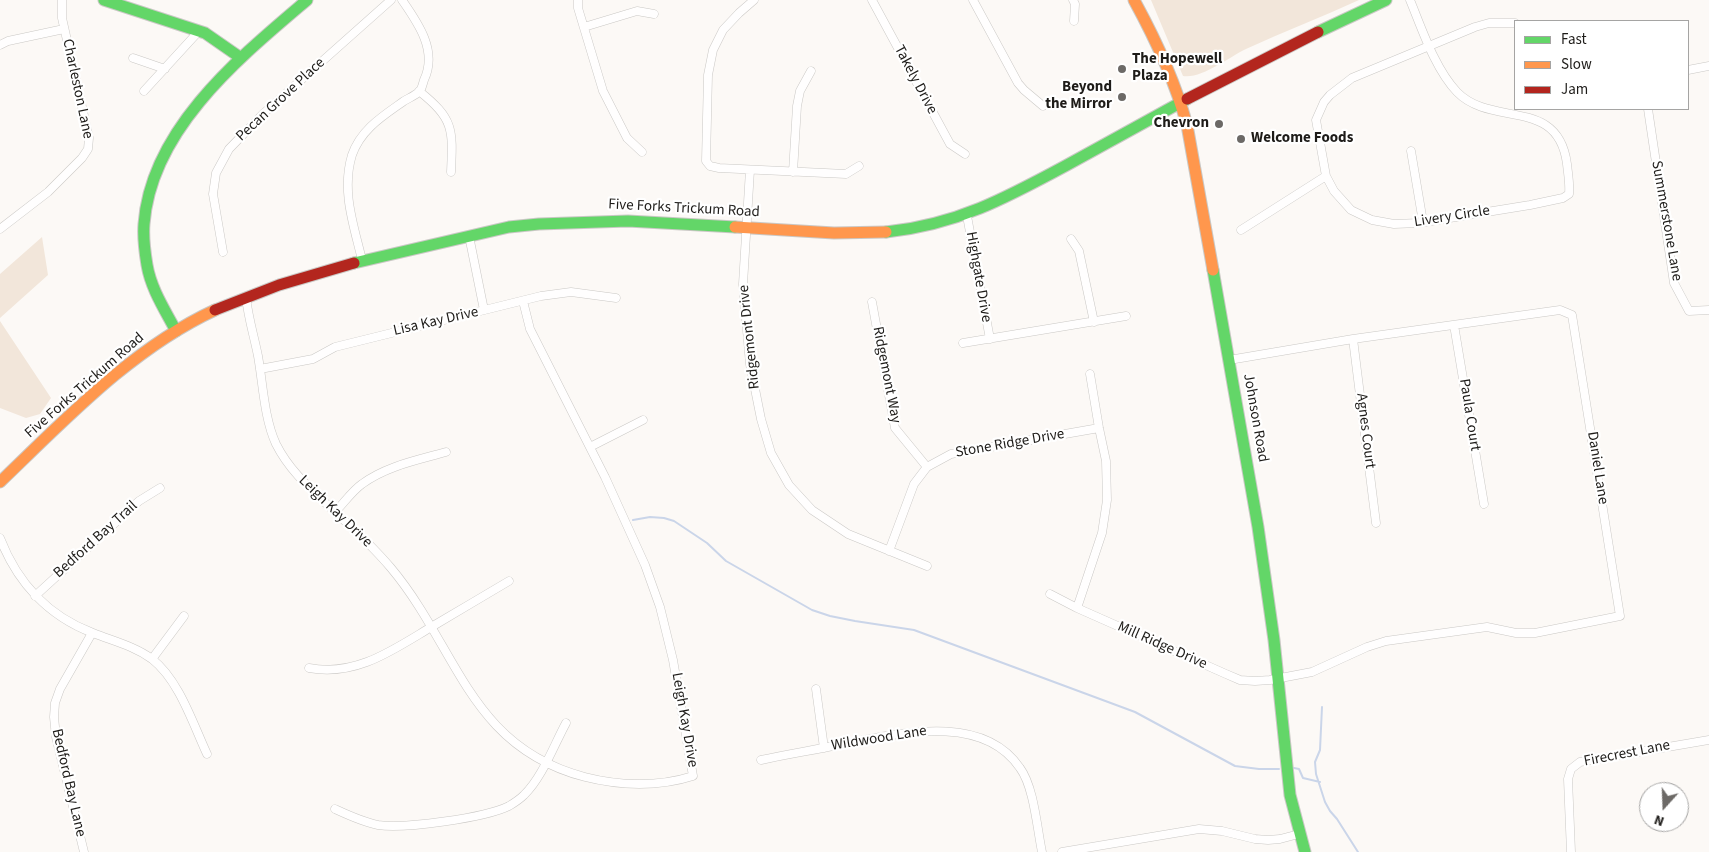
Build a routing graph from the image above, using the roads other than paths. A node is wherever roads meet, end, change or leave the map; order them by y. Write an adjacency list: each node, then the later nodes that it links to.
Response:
1 (62, 0): 19 (street, Charleston Lane)
2 (104, 0): 20 (main road)
3 (307, 0): 24 (main road)
4 (391, 0): 49 (street, Pecan Grove Place)
5 (402, 0): 30 (street)
6 (578, 0): 18 (street)
7 (754, 0): 38 (street)
8 (883, 0): 14 (street)
9 (973, 0): 32 (street)
10 (1073, 0): 16 (street)
11 (1134, 0): 31 (main road, Johnson Road)
12 (1386, 0): 31 (main road, Five Forks Trickum Road)
13 (1410, 0): 22 (street, Livery Circle)
14 (874, 2): 36 (street, Takely Drive)
15 (654, 14): 18 (street)
16 (1074, 21)
17 (1514, 23): 22 (street, Livery Circle)
18 (584, 27): 35 (street)
19 (64, 29): 21 (street); 45 (street, Charleston Lane)
20 (199, 31): 24 (main road); 26 (street)
21 (0, 45)
22 (1430, 47): 41 (street, Livery Circle); 43 (street, Livery Circle)
23 (133, 58): 26 (street)
24 (241, 58): 60 (main road)
25 (1709, 66): 27 (street)
26 (165, 69): 29 (street)
27 (1689, 70)
28 (811, 71): 40 (street)
29 (144, 91)
30 (420, 91): 39 (street); 50 (street)
31 (1181, 102): 42 (main road, Five Forks Trickum Road); 64 (main road, Johnson Road)
32 (1043, 106)
33 (1648, 110): 56 (street, Summerstone Lane)
34 (1411, 151): 43 (street)
35 (642, 152)
36 (965, 154)
37 (859, 166): 40 (street)
38 (750, 170): 40 (street); 44 (street, Ridgemont Drive)
39 (451, 172)
40 (792, 172)
41 (1326, 176): 43 (street, Livery Circle); 46 (street)
42 (967, 216): 44 (main road, Five Forks Trickum Road); 61 (street, Highgate Drive)
43 (1423, 222)
44 (748, 228): 47 (main road, Five Forks Trickum Road); 78 (street, Ridgemont Drive)
45 (0, 229)
46 (1241, 230)
47 (469, 236): 50 (main road, Five Forks Trickum Road); 55 (street)
48 (1071, 239): 58 (street)
49 (223, 252)
50 (362, 260): 51 (main road, Five Forks Trickum Road)
51 (246, 297): 60 (main road, Five Forks Trickum Road); 65 (street, Leigh Kay Drive)
52 (616, 298): 53 (street, Lisa Kay Drive)
53 (523, 301): 55 (street, Lisa Kay Drive); 69 (street, Leigh Kay Drive)
54 (872, 302): 71 (street, Ridgemont Way)
55 (484, 310): 65 (street, Lisa Kay Drive)
56 (1709, 310)
57 (1126, 316): 58 (street)
58 (1094, 322): 61 (street)
59 (1454, 325): 62 (street, Daniel Lane); 74 (street, Paula Court); 89 (street, Daniel Lane)
60 (176, 331): 72 (main road, Five Forks Trickum Road)
61 (990, 339): 63 (street)
62 (1353, 339): 64 (street, Daniel Lane); 76 (street, Agnes Court)
63 (963, 343)
64 (1229, 360): 89 (main road, Johnson Road)
65 (260, 369): 75 (street, Leigh Kay Drive)
66 (1090, 374): 68 (street)
67 (643, 420): 69 (street)
68 (1099, 428): 71 (street, Stone Ridge Drive); 83 (street)
69 (590, 447): 96 (street, Leigh Kay Drive)
70 (446, 452): 75 (street)
71 (927, 467): 78 (street, Stone Ridge Drive)
72 (0, 482)
73 (160, 488): 82 (street, Bedford Bay Trail)
74 (1484, 504)
75 (335, 512): 85 (street, Leigh Kay Drive)
76 (1376, 523)
77 (0, 538): 82 (street)
78 (889, 551): 79 (street, Ridgemont Drive)
79 (927, 566)
80 (509, 581): 85 (street)
81 (1050, 594): 83 (street, Mill Ridge Drive)
82 (35, 596): 86 (street)
83 (1077, 608): 89 (street, Mill Ridge Drive)
84 (184, 616): 87 (street)
85 (430, 627): 88 (street); 96 (street, Leigh Kay Drive)
86 (92, 633): 87 (street); 99 (street, Bedford Bay Lane)
87 (152, 659): 94 (street)
88 (309, 668)
89 (1278, 678): 98 (main road, Johnson Road)
90 (816, 689): 93 (street)
91 (566, 722): 96 (street)
92 (1709, 740): 103 (street, Firecrest Lane)
93 (824, 748): 95 (street, Wildwood Lane); 100 (street, Wildwood Lane)
94 (207, 754)
95 (761, 760)
96 (545, 762): 97 (street)
97 (335, 809)
98 (1299, 834): 101 (street); 102 (main road, Johnson Road)
99 (84, 852)
100 (1042, 852)
101 (1062, 852)
102 (1305, 852)
103 (1571, 852)

